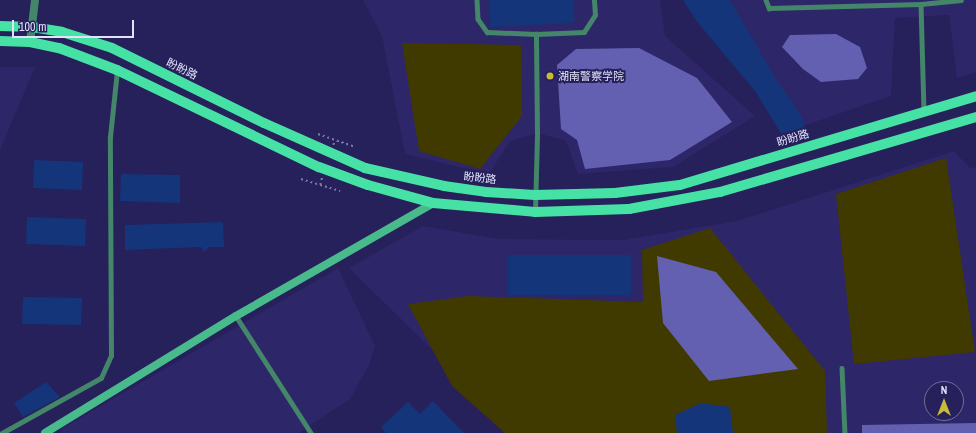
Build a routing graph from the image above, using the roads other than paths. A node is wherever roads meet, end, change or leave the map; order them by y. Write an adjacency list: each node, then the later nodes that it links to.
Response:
1 (35, 0): 9 (street)
2 (477, 0): 10 (lane)
3 (594, 0): 10 (lane)
4 (766, 0): 6 (lane)
5 (961, 0): 7 (lane)
6 (865, 3): 7 (lane)
7 (921, 4): 15 (lane)
8 (0, 26): 9 (main road, 盼盼路)
9 (32, 27): 12 (street); 17 (main road, 盼盼路)
10 (536, 34): 17 (lane)
11 (0, 41): 12 (main road)
12 (30, 42): 13 (main road)
13 (118, 70): 18 (main road); 22 (lane)
14 (976, 98): 15 (main road, 盼盼路)
15 (924, 111): 17 (main road, 盼盼路)
16 (976, 117): 19 (main road)
17 (535, 195): 19 (lane)
18 (433, 203): 19 (main road); 20 (main road)
19 (535, 212)
20 (236, 316): 23 (main road); 24 (lane)
21 (842, 368): 25 (lane)
22 (2, 433)
23 (45, 433)
24 (311, 433)
25 (844, 433)

